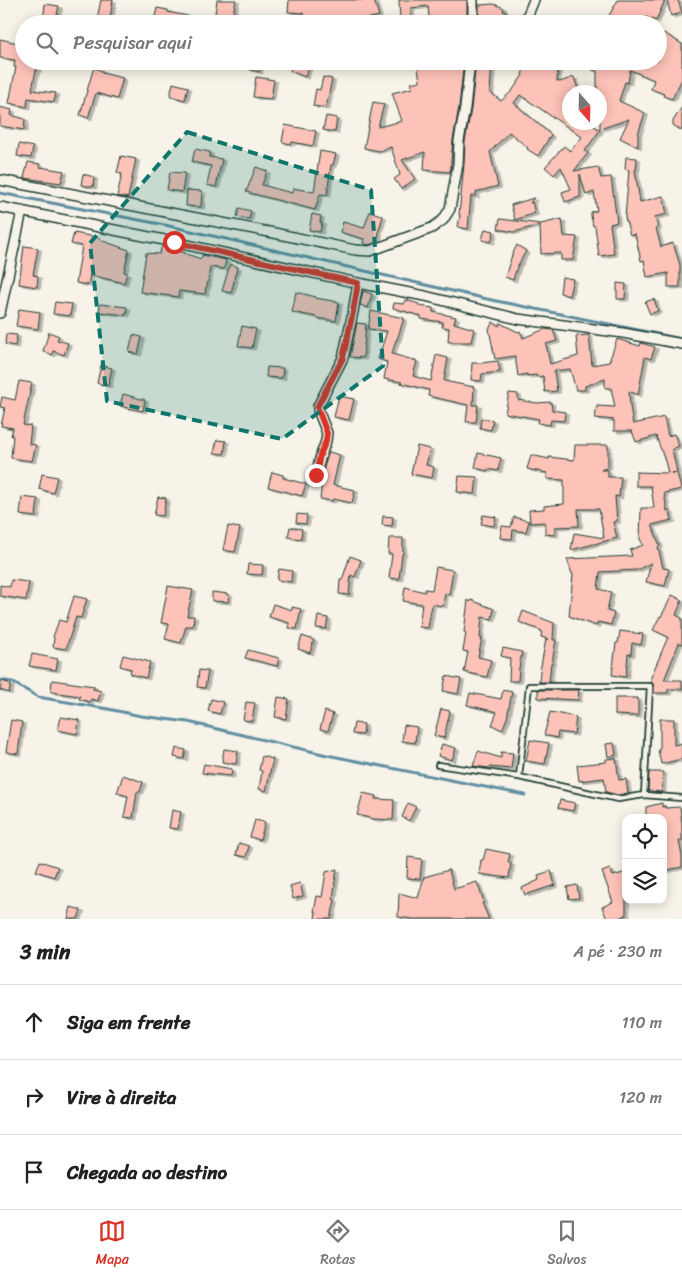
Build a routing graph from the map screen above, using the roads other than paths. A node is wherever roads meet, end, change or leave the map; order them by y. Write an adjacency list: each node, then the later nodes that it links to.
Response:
1 (473, 0): 3 (street)
2 (534, 0): 4 (street)
3 (473, 15)
4 (528, 15)
5 (469, 70): 6 (street)
6 (0, 180)
7 (0, 207): 8 (street)
8 (22, 211): 9 (street); 10 (street)
9 (358, 283): 11 (street); 12 (street)
10 (0, 313)
11 (682, 344)
12 (316, 475)
13 (438, 765): 14 (lane)
14 (519, 777): 15 (lane); 15 (lane)
15 (644, 794): 16 (lane)
16 (682, 798)

